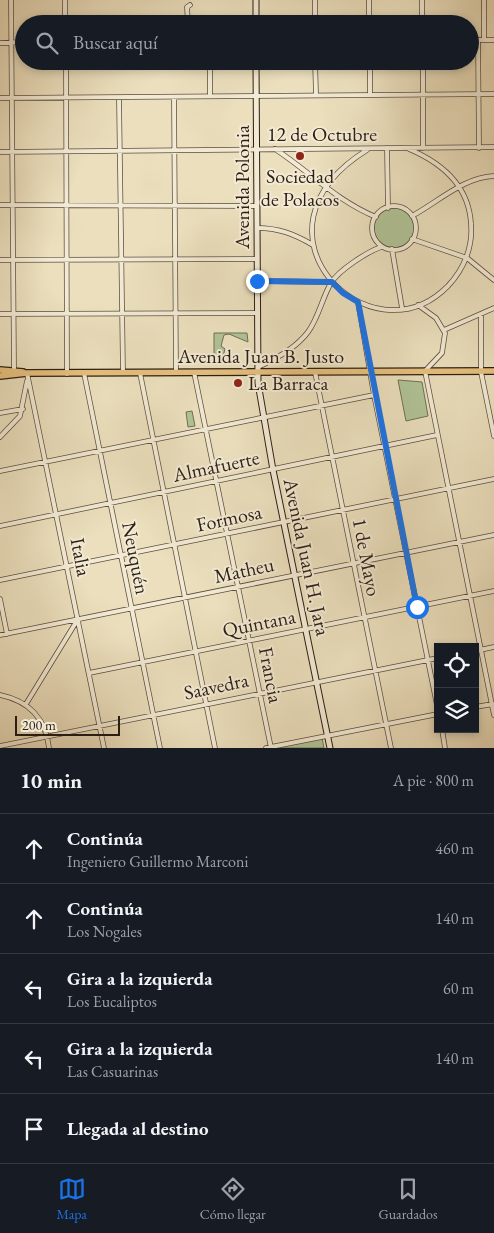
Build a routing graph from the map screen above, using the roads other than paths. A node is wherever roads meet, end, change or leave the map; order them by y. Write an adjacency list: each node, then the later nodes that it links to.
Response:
1 (11, 0): 18 (street)
2 (65, 0): 9 (street)
3 (256, 0): 11 (main road)
4 (315, 0): 12 (street)
5 (369, 0): 13 (street)
6 (422, 0): 14 (street)
7 (484, 0): 16 (street)
8 (190, 5): 10 (street)
9 (65, 15)
10 (187, 15)
11 (256, 15)
12 (315, 15)
13 (370, 15)
14 (422, 15)
15 (479, 40): 16 (street)
16 (484, 40): 17 (street)
17 (494, 40)
18 (12, 42): 19 (street); 36 (street)
19 (0, 43)
20 (66, 70): 37 (street)
21 (210, 70): 32 (street)
22 (256, 70): 33 (main road, Avenida Polonia)
23 (315, 70): 27 (street)
24 (370, 70): 28 (street)
25 (423, 70): 29 (street)
26 (478, 70): 30 (street)
27 (316, 94): 28 (street); 33 (street)
28 (370, 94): 29 (street)
29 (423, 94): 30 (street); 42 (street)
30 (478, 94): 31 (street); 43 (street)
31 (494, 94)
32 (210, 96): 33 (street); 34 (street)
33 (256, 96): 45 (main road, Avenida Polonia)
34 (174, 97): 38 (street); 47 (street)
35 (0, 98): 36 (street)
36 (12, 98): 37 (street); 49 (street)
37 (67, 98): 38 (street); 50 (street)
38 (119, 98): 51 (street)
39 (369, 148): 40 (street, 12 de Octubre); 46 (street, 12 de Octubre); 53 (street)
40 (387, 148): 41 (street, 12 de Octubre); 61 (street)
41 (406, 148): 42 (street, 12 de Octubre); 54 (street)
42 (424, 148): 43 (street, 12 de Octubre)
43 (479, 148): 44 (street, 12 de Octubre)
44 (494, 148)
45 (256, 149): 46 (street, 12 de Octubre); 47 (street, 12 de Octubre); 60 (main road, Avenida Polonia)
46 (275, 149): 53 (street)
47 (174, 151): 51 (street, 12 de Octubre); 59 (street)
48 (0, 152): 49 (street, 12 de Octubre)
49 (12, 152): 50 (street, 12 de Octubre); 56 (street)
50 (66, 152): 51 (street, 12 de Octubre); 57 (street)
51 (120, 152): 58 (street)
52 (494, 176): 54 (street)
53 (325, 186): 63 (street); 66 (street)
54 (459, 187): 62 (street); 69 (street)
55 (0, 205): 56 (street)
56 (13, 205): 57 (street); 70 (street)
57 (66, 206): 58 (street); 75 (street)
58 (121, 206): 59 (street); 71 (street)
59 (175, 206): 60 (street); 72 (street)
60 (257, 206): 64 (main road, Avenida Polonia)
61 (388, 208): 62 (street); 63 (street)
62 (412, 216): 65 (street)
63 (376, 217): 67 (street)
64 (257, 228): 66 (street); 73 (main road, Avenida Polonia)
65 (412, 239): 68 (street); 69 (street)
66 (313, 245): 78 (street)
67 (381, 247): 68 (street); 78 (street)
68 (392, 249): 81 (street)
69 (467, 258): 76 (street); 80 (street)
70 (14, 259): 74 (street); 75 (street); 85 (street)
71 (121, 259): 72 (street); 75 (street); 89 (street)
72 (175, 259): 73 (street); 86 (street)
73 (257, 259): 77 (main road, Avenida Polonia)
74 (0, 260)
75 (67, 260): 88 (street)
76 (494, 280)
77 (257, 281): 78 (street); 83 (main road, Avenida Polonia)
78 (332, 282): 79 (street); 93 (street)
79 (358, 302): 81 (street); 94 (street)
80 (418, 305): 81 (street); 90 (street)
81 (402, 308)
82 (494, 308): 87 (street)
83 (257, 313): 86 (street); 93 (main road, Avenida Polonia)
84 (0, 314): 85 (street)
85 (14, 314): 88 (street); 92 (street)
86 (176, 314): 89 (street); 97 (street)
87 (481, 314): 90 (street); 100 (street)
88 (67, 315): 89 (street); 103 (street)
89 (122, 315): 101 (street)
90 (444, 330): 95 (street)
91 (0, 370): 92 (main road, Avenida Juan B. Justo)
92 (14, 370): 106 (main road, Avenida Juan B. Justo)
93 (258, 370): 98 (main road, Avenida Juan B. Justo); 99 (main road, Avenida Juan B. Justo); 111 (main road, Avenida Juan H. Jara)
94 (370, 371): 95 (main road, Avenida Juan B. Justo); 99 (main road, Avenida Juan B. Justo); 107 (street)
95 (425, 371): 100 (main road, Avenida Juan B. Justo); 113 (street)
96 (494, 371): 100 (main road, Avenida Juan B. Justo)
97 (176, 372): 98 (main road, Avenida Juan B. Justo); 102 (main road, Avenida Juan B. Justo)
98 (194, 372): 112 (street, Francia)
99 (315, 372): 108 (street, 1 de Mayo)
100 (481, 372): 114 (street)
101 (122, 373): 102 (main road, Avenida Juan B. Justo); 104 (main road, Avenida Juan B. Justo)
102 (140, 373): 116 (street)
103 (67, 374): 104 (main road, Avenida Juan B. Justo); 106 (main road, Avenida Juan B. Justo)
104 (84, 374): 118 (street, Neuquén)
105 (0, 376): 106 (main road, Avenida Juan B. Justo)
106 (27, 376): 109 (street); 120 (street, Italia)
107 (374, 395): 108 (street); 117 (street)
108 (321, 405): 111 (street); 119 (street, 1 de Mayo)
109 (23, 409): 110 (street); 115 (street)
110 (0, 413)
111 (263, 418): 112 (street); 121 (main road, Avenida Juan H. Jara)
112 (206, 430): 116 (street); 124 (street, Francia)
113 (438, 435): 117 (street, Almafuerte); 125 (street)
114 (494, 436)
115 (0, 437)
116 (154, 440): 118 (street); 126 (street)
117 (385, 446): 119 (street, Almafuerte); 127 (street)
118 (100, 451): 120 (street); 128 (street, Neuquén)
119 (332, 458): 121 (street, Almafuerte); 129 (street, 1 de Mayo)
120 (46, 462): 122 (street); 130 (street, Italia)
121 (273, 470): 124 (street, Almafuerte); 131 (main road, Avenida Juan H. Jara)
122 (0, 471)
123 (494, 479): 125 (street, Formosa)
124 (217, 482): 126 (street, Almafuerte); 133 (street, Francia)
125 (448, 488): 127 (street, Formosa); 135 (street)
126 (164, 492): 128 (street, Almafuerte); 136 (street)
127 (395, 499): 129 (street, Formosa); 137 (street)
128 (110, 503): 130 (street, Almafuerte); 138 (street, Neuquén)
129 (342, 510): 131 (street, Formosa); 139 (street, 1 de Mayo)
130 (57, 514): 132 (street, Almafuerte); 140 (street, Italia)
131 (284, 522): 133 (street, Formosa); 141 (main road, Avenida Juan H. Jara)
132 (0, 526)
133 (227, 533): 136 (street, Formosa); 143 (street, Francia)
134 (494, 535): 135 (street, Matheu)
135 (459, 542): 137 (street, Matheu); 145 (street)
136 (174, 544): 138 (street, Formosa); 146 (street)
137 (406, 552): 139 (street, Matheu); 148 (street)
138 (121, 555): 140 (street, Formosa); 149 (street, Neuquén)
139 (353, 563): 141 (street, Matheu); 150 (street, 1 de Mayo)
140 (67, 566): 142 (street, Formosa); 151 (street, Italia)
141 (295, 575): 143 (street, Matheu); 152 (main road, Avenida Juan H. Jara)
142 (0, 580)
143 (238, 587): 146 (street, Matheu); 155 (street, Francia)
144 (494, 591): 145 (street, Quintana)
145 (470, 596): 148 (street, Quintana); 157 (street)
146 (185, 598): 149 (street, Matheu); 158 (street)
147 (0, 599): 153 (street)
148 (417, 607): 150 (street, Quintana); 160 (street)
149 (131, 608): 151 (street, Matheu); 161 (street, Neuquén)
150 (364, 618): 152 (street, Quintana); 162 (street, 1 de Mayo)
151 (78, 619): 153 (street, Matheu); 163 (street, Italia); 169 (street)
152 (306, 629): 155 (street, Quintana); 164 (main road, Avenida Juan H. Jara)
153 (7, 634): 154 (street, Matheu)
154 (0, 635)
155 (249, 641): 158 (street, Quintana); 166 (street, Francia)
156 (494, 647): 157 (street)
157 (481, 650): 170 (street)
158 (196, 652): 161 (street, Quintana); 168 (street)
159 (434, 659): 160 (street, Saavedra)
160 (428, 660): 162 (street, Saavedra); 165 (street)
161 (142, 662): 163 (street, Quintana); 173 (street, Neuquén)
162 (374, 670): 164 (street, Saavedra); 175 (street, 1 de Mayo)
163 (89, 673): 176 (street, Italia)
164 (316, 680): 166 (street, Saavedra); 179 (main road, Avenida Juan H. Jara)
165 (434, 691)
166 (259, 692): 168 (street, Saavedra); 185 (street, Francia)
167 (0, 695): 169 (street)
168 (206, 703): 173 (street, Saavedra); 184 (street)
169 (26, 704): 178 (street)
170 (493, 704): 171 (street); 174 (street)
171 (479, 706)
172 (434, 713): 175 (street)
173 (153, 715): 176 (street, Saavedra); 183 (street, Neuquén)
174 (494, 715)
175 (386, 724): 179 (street); 187 (street, 1 de Mayo)
176 (100, 726): 178 (street, Saavedra); 182 (street, Italia)
177 (443, 733): 188 (street)
178 (48, 735): 180 (street, Saavedra); 181 (street)
179 (328, 736): 185 (street); 186 (main road, Avenida Juan H. Jara)
180 (0, 746)
181 (50, 748)
182 (104, 748)
183 (160, 748)
184 (216, 748)
185 (269, 748)
186 (330, 748)
187 (391, 748)
188 (445, 748)

